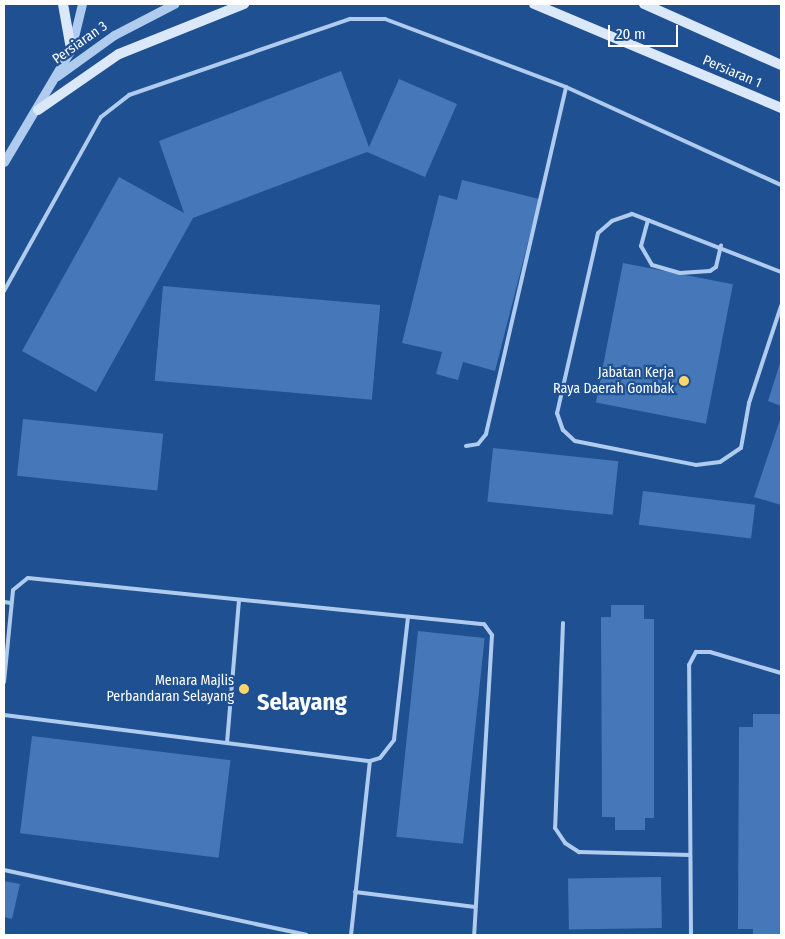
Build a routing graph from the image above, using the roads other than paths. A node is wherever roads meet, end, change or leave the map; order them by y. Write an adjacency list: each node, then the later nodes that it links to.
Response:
1 (63, 4): 7 (main road)
2 (82, 4): 7 (street, Persiaran 3)
3 (174, 4): 9 (street, Persiaran 3)
4 (244, 4): 12 (main road)
5 (534, 4): 11 (main road, Persiaran 1)
6 (644, 4): 8 (main road, Persiaran 1)
7 (71, 49): 9 (street, Persiaran 3)
8 (781, 65)
9 (55, 78): 12 (street, Persiaran 3)
10 (566, 87): 14 (lane); 18 (lane); 20 (lane)
11 (781, 108)
12 (38, 110): 13 (street, Persiaran 3)
13 (4, 162)
14 (781, 185)
15 (648, 220): 16 (lane); 16 (lane); 19 (lane)
16 (721, 246): 17 (lane)
17 (781, 272)
18 (4, 291)
19 (781, 306)
20 (466, 446)
21 (239, 601): 23 (lane); 24 (lane); 29 (lane)
22 (4, 602): 23 (lane)
23 (11, 603): 27 (lane)
24 (408, 617): 30 (lane); 34 (lane)
25 (563, 623): 31 (lane)
26 (781, 673): 31 (lane)
27 (4, 682)
28 (4, 716): 29 (lane)
29 (227, 743): 30 (lane)
30 (370, 761): 33 (lane)
31 (690, 855): 39 (lane)
32 (4, 870): 35 (lane)
33 (355, 892): 34 (lane); 37 (lane)
34 (475, 907): 38 (lane)
35 (292, 933): 36 (lane)
36 (306, 935)
37 (351, 935)
38 (474, 935)
39 (691, 935)

